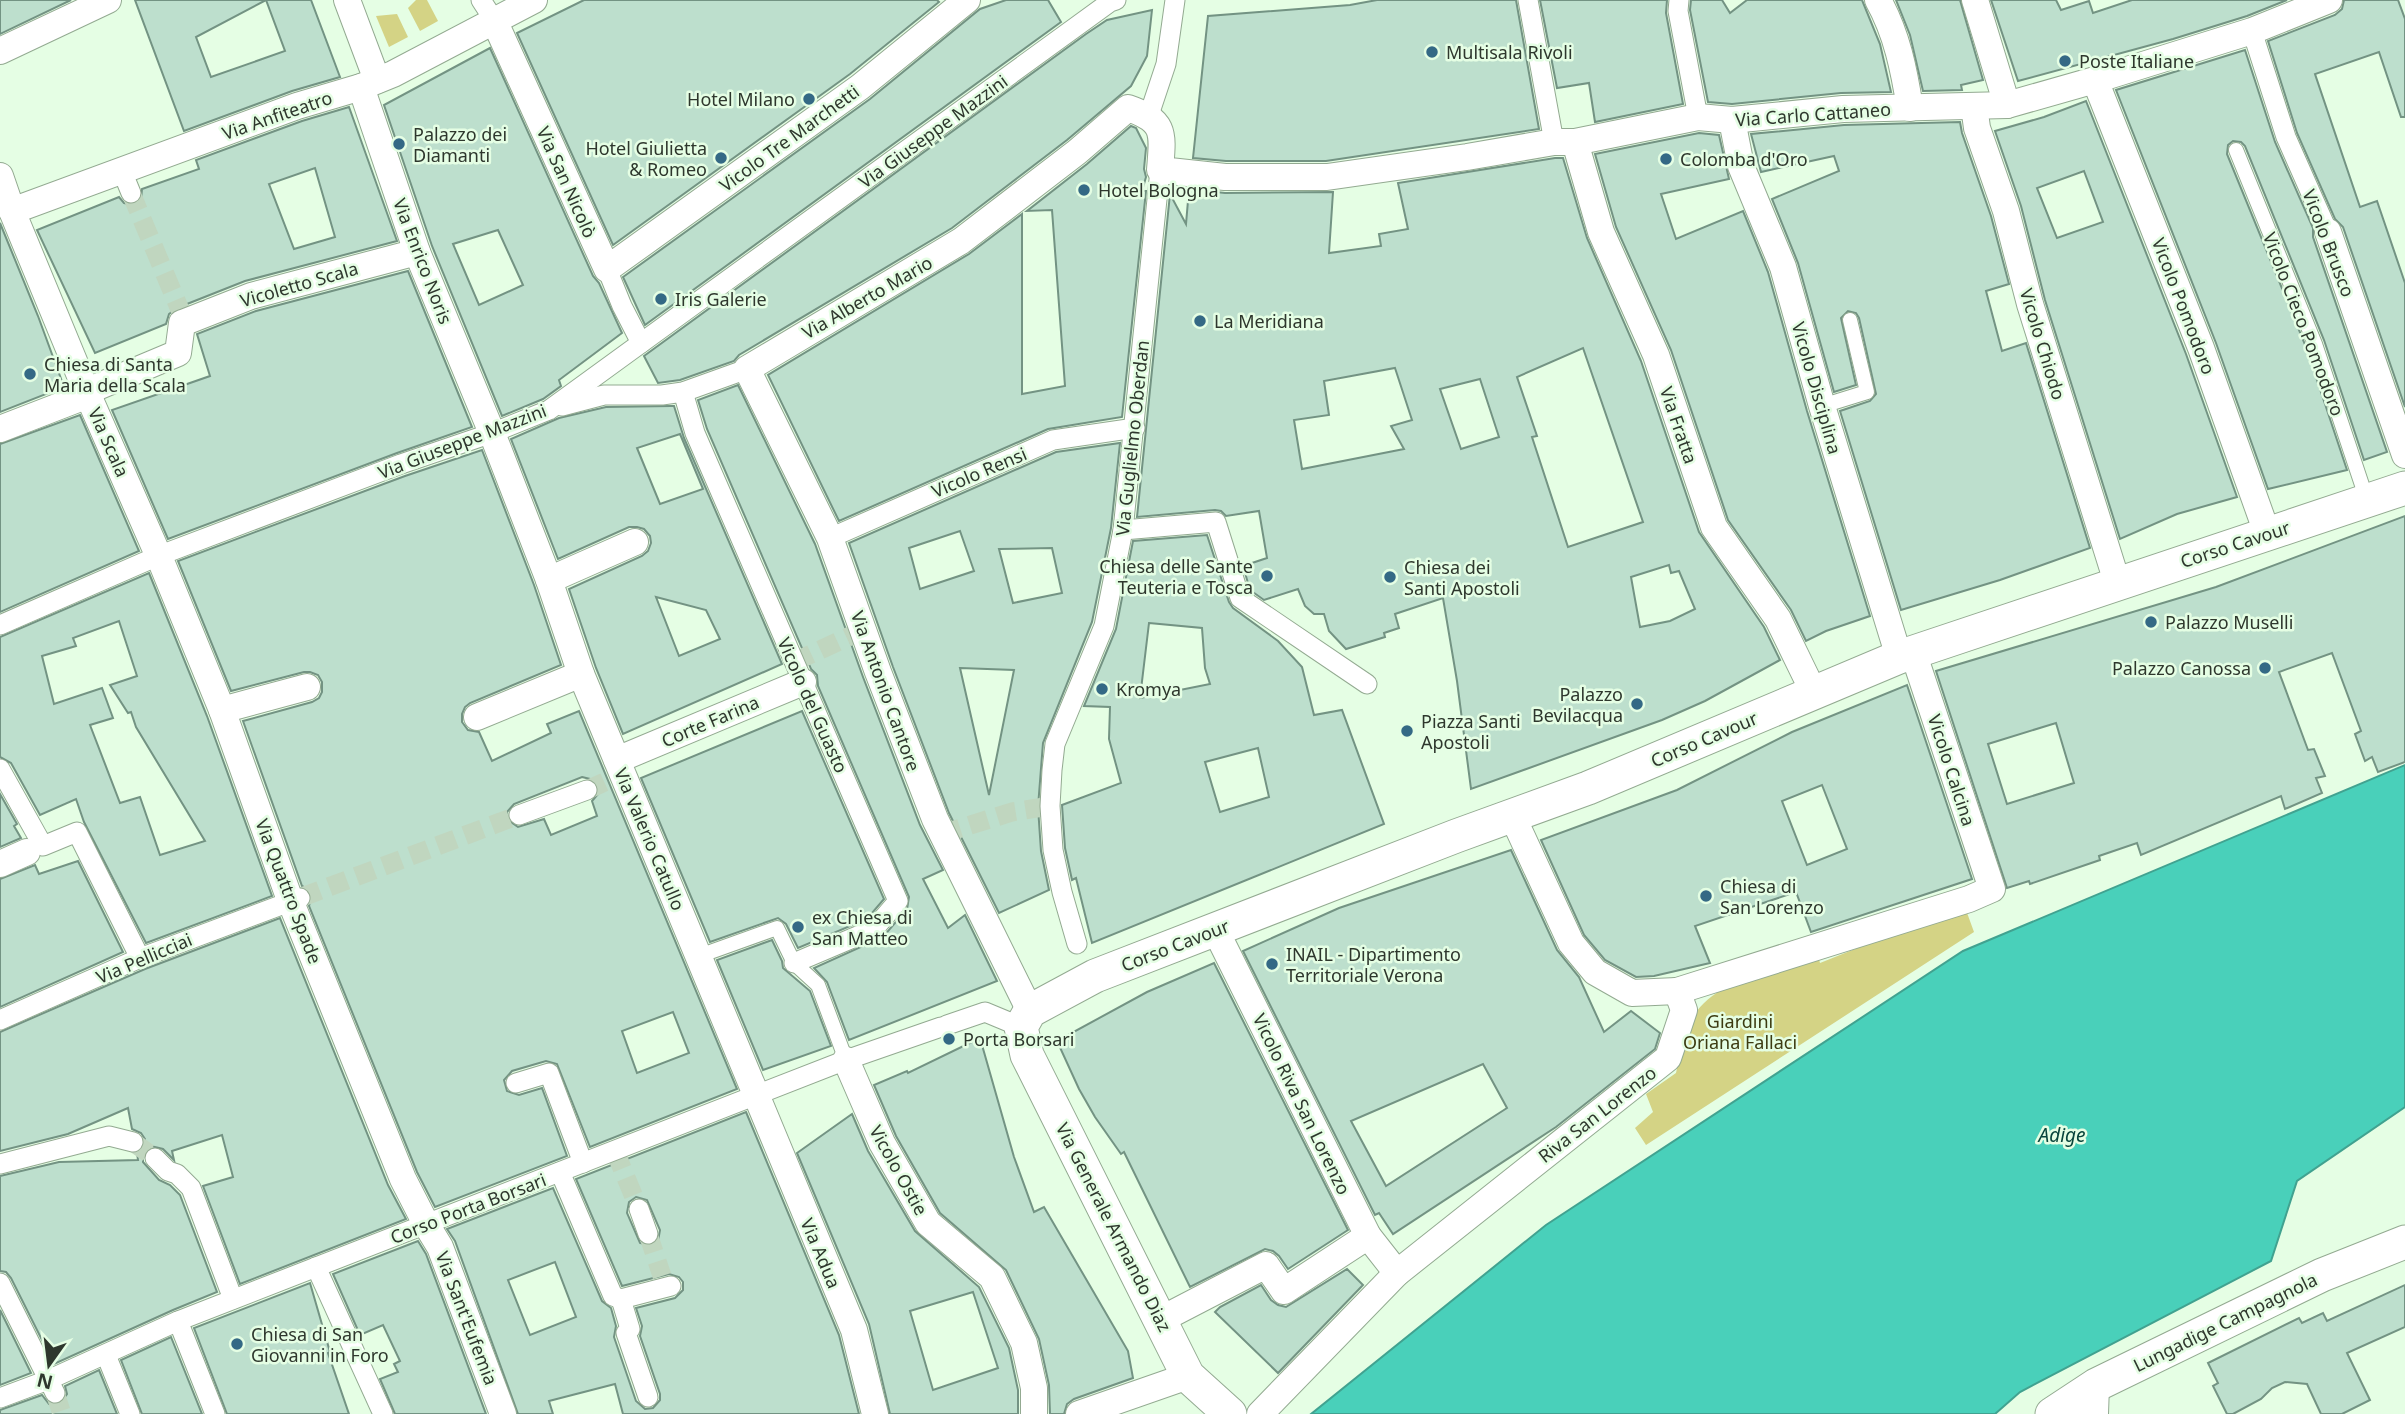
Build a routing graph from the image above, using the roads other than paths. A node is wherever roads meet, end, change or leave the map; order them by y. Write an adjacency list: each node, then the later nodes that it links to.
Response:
1 (108, 0): 14 (street)
2 (347, 0): 16 (street, Via Enrico Noris)
3 (534, 0): 12 (street, Via Anfiteatro)
4 (967, 0): 30 (street, Vicolo Tre Marchetti)
5 (1116, 0): 32 (street, Via Giuseppe Mazzini)
6 (1175, 0): 20 (street)
7 (1528, 0): 23 (street)
8 (1679, 0): 21 (street)
9 (1878, 0): 19 (street)
10 (1975, 0): 17 (street)
11 (2329, 0): 13 (street, Via Carlo Cattaneo)
12 (488, 10): 16 (street, Via Anfiteatro); 30 (street, Via San Nicolò)
13 (2252, 31): 15 (street, Via Carlo Cattaneo); 28 (street, Vicolo Brusco)
14 (0, 51)
15 (2095, 80): 17 (street, Via Carlo Cattaneo); 45 (street, Vicolo Pomodoro)
16 (369, 83): 27 (street, Via Anfiteatro); 29 (street, Via Enrico Noris)
17 (2007, 104): 18 (street, Via Carlo Cattaneo)
18 (1974, 106): 19 (street, Via Carlo Cattaneo); 50 (street, Vicolo Chiodo)
19 (1910, 108): 22 (street, Via Carlo Cattaneo)
20 (1149, 115): 25 (street); 33 (street, Via Alberto Mario)
21 (1698, 117): 22 (street, Via Carlo Cattaneo); 23 (street, Via Carlo Cattaneo)
22 (1732, 121): 36 (street, Vicolo Disciplina)
23 (1564, 142): 25 (street, Via Carlo Cattaneo); 57 (street, Via Fratta)
24 (2236, 150): 43 (lane, Vicolo Cieco Pomodoro)
25 (1160, 170): 38 (street, Via Guglielmo Oberdan)
26 (0, 176): 27 (street, Via Scala)
27 (6, 214): 35 (street, Via Scala)
28 (2328, 232): 41 (street, Vicolo Brusco)
29 (417, 252): 35 (street, Vicoletto Scala); 40 (street, Via Enrico Noris)
30 (607, 269): 32 (street, Via San Nicolò)
31 (1850, 320): 36 (lane)
32 (641, 344): 37 (street, Via Giuseppe Mazzini)
33 (747, 369): 34 (street, Via Alberto Mario); 46 (street, Via Antonio Cantore)
34 (683, 392): 37 (street, Via Alberto Mario); 54 (street, Vicolo del Guasto)
35 (88, 395): 39 (street); 48 (street, Via Scala)
36 (1822, 406): 52 (street, Vicolo Disciplina)
37 (549, 410): 40 (street, Via Giuseppe Mazzini)
38 (1135, 428): 44 (street, Via Guglielmo Oberdan); 46 (street, Vicolo Rensi)
39 (0, 429)
40 (492, 433): 48 (street, Via Giuseppe Mazzini); 49 (street, Via Valerio Catullo)
41 (2405, 455)
42 (2405, 488): 43 (street, Corso Cavour)
43 (2367, 500): 45 (street, Corso Cavour)
44 (1123, 530): 55 (street); 69 (street, Via Guglielmo Oberdan)
45 (2267, 533): 50 (street, Corso Cavour)
46 (830, 538): 74 (street, Via Antonio Cantore)
47 (635, 542): 49 (street)
48 (158, 556): 51 (street, Via Giuseppe Mazzini); 58 (street, Via Quattro Spade)
49 (549, 580): 53 (street, Via Valerio Catullo)
50 (2118, 582): 52 (street, Corso Cavour)
51 (0, 625)
52 (1906, 654): 57 (street, Corso Cavour); 73 (street, Vicolo Calcina)
53 (582, 674): 59 (street); 61 (street, Via Valerio Catullo)
54 (803, 681): 61 (street, Corte Farina); 72 (street, Vicolo del Guasto)
55 (1367, 684)
56 (307, 687): 58 (street)
57 (1814, 693): 64 (street, Corso Cavour)
58 (222, 710): 67 (street, Via Quattro Spade)
59 (477, 717)
60 (0, 769): 65 (street)
61 (616, 771): 70 (street, Via Valerio Catullo)
62 (587, 790): 63 (street)
63 (519, 815)
64 (1512, 815): 68 (street, Corso Cavour); 73 (street)
65 (35, 849): 66 (street); 71 (street)
66 (0, 864)
67 (296, 899): 71 (street, Via Pellicciai); 85 (street, Via Quattro Spade)
68 (1215, 929): 74 (street, Corso Cavour); 87 (street, Vicolo Riva San Lorenzo)
69 (1077, 944)
70 (699, 956): 72 (lane); 78 (street, Via Valerio Catullo)
71 (141, 958): 75 (street, Via Pellicciai)
72 (794, 963): 76 (lane)
73 (1677, 991): 90 (street, Riva San Lorenzo)
74 (1025, 1018): 76 (street, Corso Porta Borsari); 95 (street, Via Generale Armando Diaz)
75 (0, 1020)
76 (846, 1060): 78 (street, Corso Porta Borsari); 108 (street, Vicolo Ostie)
77 (516, 1083): 81 (street)
78 (756, 1096): 81 (street, Corso Porta Borsari); 107 (street, Via Adua)
79 (133, 1142): 82 (street)
80 (155, 1158): 94 (street)
81 (583, 1163): 83 (street, Corso Porta Borsari)
82 (0, 1164)
83 (560, 1172): 85 (street, Corso Porta Borsari); 93 (street)
84 (639, 1209): 86 (street)
85 (426, 1224): 89 (street, Corso Porta Borsari); 106 (street, Via Sant'Eufemia)
86 (648, 1234)
87 (1368, 1236): 90 (street, Vicolo Riva San Lorenzo); 95 (street)
88 (2405, 1242): 102 (street, Lungadige Campagnola)
89 (316, 1267): 94 (street, Corso Porta Borsari); 105 (street)
90 (1396, 1273): 111 (street, Riva San Lorenzo)
91 (0, 1283): 99 (street)
92 (666, 1283): 93 (street)
93 (621, 1298): 100 (street)
94 (233, 1299): 96 (street, Corso Porta Borsari)
95 (1160, 1320): 98 (street, Via Generale Armando Diaz)
96 (178, 1321): 97 (street, Corso Porta Borsari); 104 (street)
97 (106, 1355): 99 (street, Corso Porta Borsari); 103 (street)
98 (1188, 1376): 109 (street); 110 (street, Via Generale Armando Diaz)
99 (51, 1387): 101 (street, Corso Porta Borsari)
100 (648, 1397)
101 (0, 1398)
102 (2096, 1400): 112 (street, Lungadige Campagnola)
103 (130, 1414)
104 (215, 1414)
105 (383, 1414)
106 (503, 1414)
107 (876, 1414)
108 (1034, 1414)
109 (1079, 1414)
110 (1230, 1414)
111 (1260, 1414)
112 (2052, 1414)

